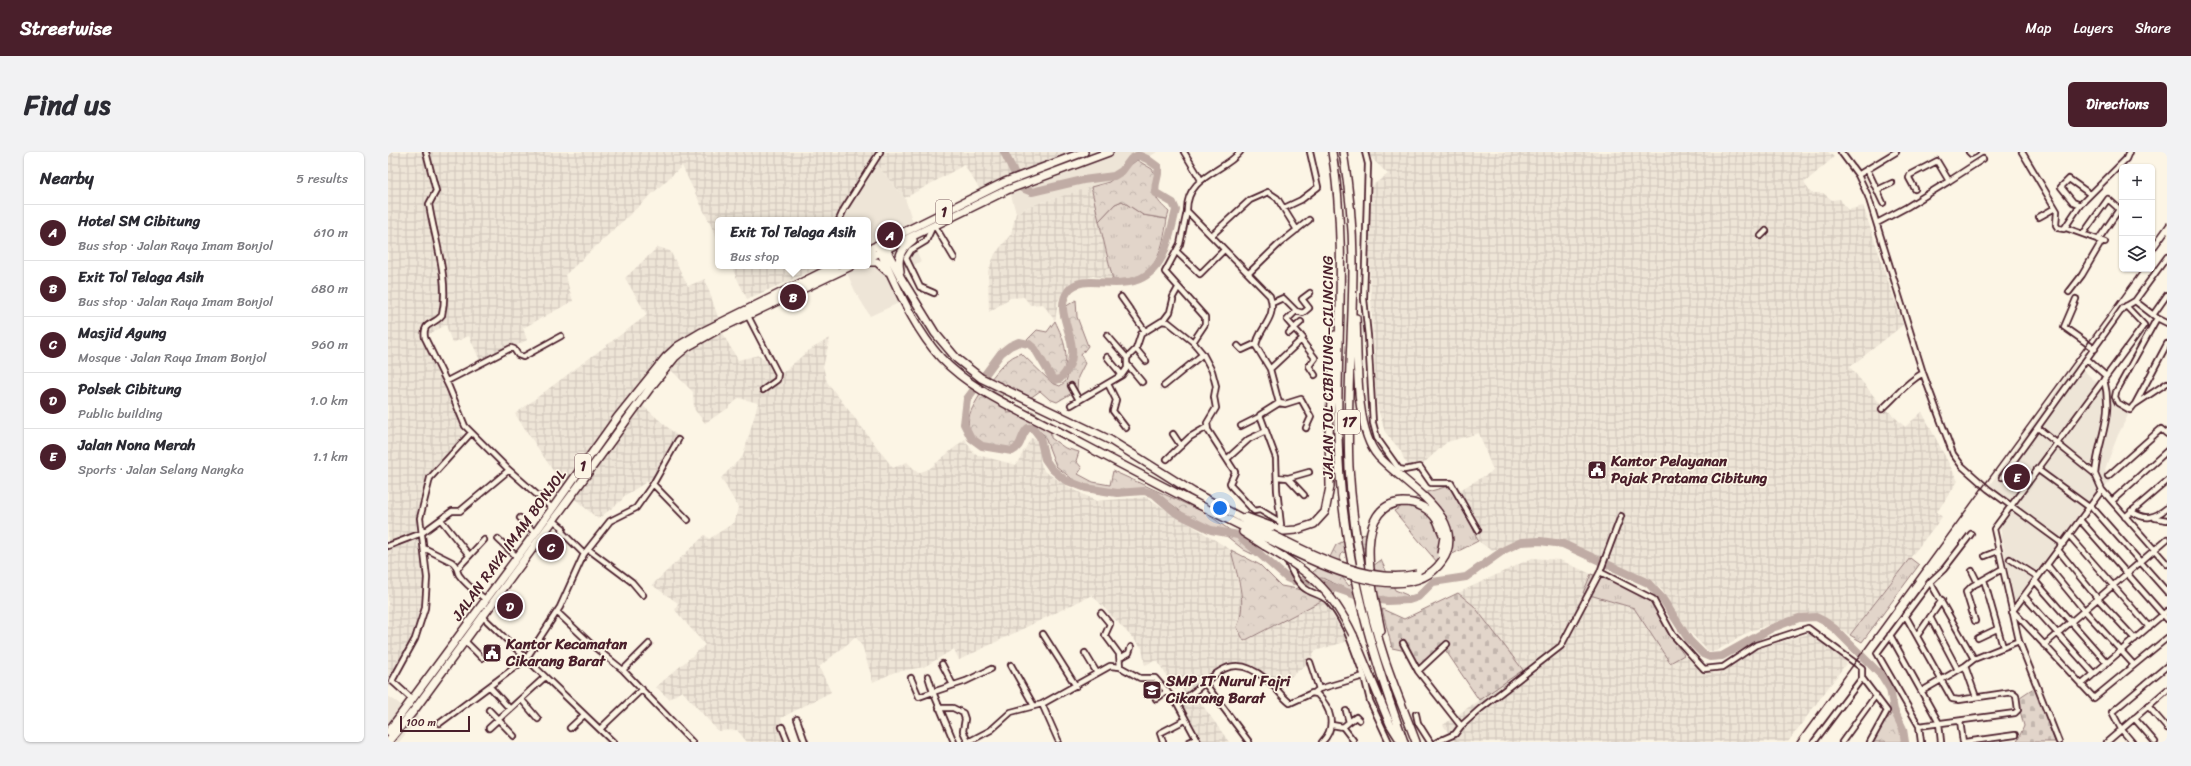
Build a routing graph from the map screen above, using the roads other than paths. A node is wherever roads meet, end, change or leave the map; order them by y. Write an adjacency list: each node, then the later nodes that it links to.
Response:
1 (426, 152): 98 (street)
2 (880, 152): 32 (street)
3 (1084, 152): 44 (highway, 1)
4 (1109, 152): 36 (highway, 1)
5 (1184, 152): 21 (street)
6 (1240, 152): 21 (street)
7 (1310, 152): 29 (street)
8 (1365, 152): 155 (street)
9 (1841, 152): 20 (street)
10 (1896, 152): 16 (street)
11 (1969, 152): 12 (street)
12 (1975, 152)
13 (2022, 152): 30 (street)
14 (2129, 152): 26 (street)
15 (1343, 154): 52 (highway, JALAN TOL CIBITUNG–CILINCING / 17)
16 (1888, 154): 19 (street)
17 (1333, 155): 56 (highway, JALAN TOL CIBITUNG–CILINCING / 17)
18 (1983, 159): 22 (street)
19 (1867, 169): 20 (street); 25 (street)
20 (1858, 175): 35 (street)
21 (1201, 180): 31 (street)
22 (1949, 181): 24 (street); 35 (street)
23 (1892, 183): 25 (street)
24 (1915, 189)
25 (1877, 190): 27 (street)
26 (2090, 194): 28 (street); 28 (street)
27 (1882, 203)
28 (2080, 205): 37 (street)
29 (1284, 208): 38 (street); 41 (street)
30 (2055, 208): 33 (street); 37 (street)
31 (1188, 211): 41 (street); 47 (street)
32 (840, 217)
33 (2039, 217)
34 (1309, 220): 38 (street)
35 (1877, 223): 94 (street)
36 (931, 228): 44 (highway, 1); 50 (street); 57 (highway); 61 (street)
37 (2066, 228): 40 (street)
38 (1297, 230): 55 (street)
39 (1766, 231): 42 (street)
40 (2083, 234): 43 (street); 43 (street)
41 (1212, 235): 46 (street)
42 (1761, 236)
43 (2102, 241): 60 (street)
44 (882, 247): 45 (highway, 1); 48 (highway, 1); 57 (highway); 58 (highway)
45 (871, 249)
46 (1224, 250): 47 (street); 55 (street)
47 (1177, 252): 59 (street)
48 (871, 256)
49 (2167, 257): 66 (street)
50 (954, 258)
51 (871, 262): 58 (highway)
52 (1353, 262): 149 (highway); 211 (highway, JALAN TOL CIBITUNG–CILINCING / 17)
53 (829, 269): 143 (highway, JALAN RAYA IMAM BONJOL / 1)
54 (844, 269): 70 (highway, JALAN RAYA IMAM BONJOL / 1)
55 (1249, 273): 67 (street)
56 (1341, 273): 139 (highway); 321 (highway, JALAN TOL CIBITUNG–CILINCING / 17)
57 (901, 278): 139 (highway)
58 (894, 281): 164 (highway)
59 (1178, 288): 72 (street); 81 (street)
60 (2069, 292)
61 (934, 293)
62 (1310, 293): 69 (street)
63 (2167, 295): 71 (street)
64 (1121, 297): 76 (street)
65 (2076, 299): 86 (street)
66 (2135, 301): 68 (street); 71 (street)
67 (1272, 303): 69 (street); 82 (street)
68 (2126, 306): 86 (street); 97 (street)
69 (1296, 311): 75 (street)
70 (748, 316): 104 (street); 143 (highway, JALAN RAYA IMAM BONJOL / 1)
71 (2155, 317): 74 (street); 108 (street)
72 (1164, 320): 76 (street); 81 (street)
73 (1301, 322): 75 (street)
74 (2167, 323)
75 (1294, 328): 77 (street); 80 (street)
76 (1145, 331): 85 (street)
77 (1289, 333)
78 (1107, 335): 89 (street)
79 (561, 336): 98 (street)
80 (1301, 340): 93 (street); 96 (street)
81 (1193, 342): 87 (street)
82 (1255, 344): 84 (street); 93 (street)
83 (2167, 344): 108 (street)
84 (1238, 346)
85 (1136, 349): 89 (street); 91 (street)
86 (2095, 349): 90 (street)
87 (1203, 354): 103 (street); 112 (street)
88 (1107, 357): 95 (street)
89 (1127, 358): 92 (street)
90 (2088, 360): 97 (street); 115 (street)
91 (1146, 361)
92 (1128, 366): 95 (street); 99 (street)
93 (1270, 369): 106 (street)
94 (1923, 373): 109 (street); 140 (street)
95 (1122, 375): 101 (street)
96 (1315, 375)
97 (2105, 377): 121 (street); 129 (street)
98 (447, 381): 117 (street)
99 (1142, 382)
100 (2167, 383): 108 (street)
101 (1108, 384): 105 (street); 113 (street)
102 (1071, 386): 105 (street)
103 (1164, 386)
104 (763, 390)
105 (1079, 400): 107 (street)
106 (1279, 403): 110 (street); 114 (street)
107 (1071, 405)
108 (2134, 405)
109 (1882, 409)
110 (1259, 417): 111 (street); 116 (street)
111 (1241, 426)
112 (1207, 427): 122 (street); 125 (street)
113 (1126, 428)
114 (1306, 428)
115 (2038, 428): 121 (street); 132 (street)
116 (1266, 431): 125 (street); 131 (street)
117 (471, 433): 127 (street); 156 (street)
118 (1173, 434): 122 (street)
119 (2167, 434): 130 (street)
120 (678, 440): 135 (street)
121 (2058, 443): 126 (street); 129 (street)
122 (1181, 446): 124 (street)
123 (2167, 451): 138 (street)
124 (1167, 459)
125 (1227, 459): 131 (street)
126 (2037, 468): 140 (street); 141 (street)
127 (509, 470): 143 (street); 150 (street)
128 (1308, 472): 133 (street)
129 (2095, 474): 136 (street)
130 (2108, 476)
131 (1278, 477): 133 (street)
132 (2002, 477)
133 (1288, 478): 137 (street)
134 (2167, 481): 144 (street)
135 (653, 484): 152 (street); 168 (street)
136 (2102, 490): 138 (street); 141 (street)
137 (1304, 495)
138 (2112, 502): 146 (street)
139 (1215, 504): 164 (highway)
140 (2011, 506): 165 (street); 171 (street)
141 (2090, 507): 153 (street); 177 (street)
142 (2167, 508): 147 (street)
143 (555, 510): 151 (highway, JALAN RAYA IMAM BONJOL / 1); 157 (highway, JALAN RAYA IMAM BONJOL / 1)
144 (2131, 511): 146 (street); 147 (street)
145 (1621, 516): 182 (street)
146 (2125, 517): 170 (street)
147 (2153, 517): 154 (street)
148 (520, 518): 157 (street)
149 (1440, 519): 164 (highway, bridge); 211 (highway)
150 (441, 520): 156 (street); 173 (street)
151 (553, 520): 172 (street); 203 (highway, JALAN RAYA IMAM BONJOL / 1)
152 (688, 520)
153 (2080, 520): 160 (street); 184 (street)
154 (2167, 520)
155 (1478, 530)
156 (422, 533): 166 (street); 167 (street)
157 (535, 534): 175 (highway, JALAN RAYA IMAM BONJOL / 1)
158 (1281, 534): 247 (street)
159 (1971, 534): 187 (street)
160 (2069, 535): 165 (street); 189 (street)
161 (498, 539): 175 (street)
162 (2167, 539): 170 (street)
163 (484, 540): 173 (street)
164 (1268, 540): 321 (highway, bridge)
165 (2063, 544): 169 (street)
166 (388, 546)
167 (424, 548): 180 (street); 270 (street)
168 (588, 549): 172 (street); 191 (street)
169 (2058, 550): 179 (street); 194 (street)
170 (2154, 550): 177 (street); 178 (street)
171 (1998, 551): 174 (street); 181 (street)
172 (584, 554): 198 (street)
173 (469, 555): 180 (street)
174 (1985, 556)
175 (517, 557): 193 (highway, JALAN RAYA IMAM BONJOL / 1)
176 (2010, 559): 185 (street)
177 (2140, 562): 184 (street); 190 (street)
178 (2167, 564)
179 (2047, 565): 185 (street); 196 (street)
180 (458, 568): 193 (street)
181 (2002, 569): 186 (street); 199 (street)
182 (1601, 570): 250 (street); 291 (street)
183 (1972, 571): 188 (street)
184 (2126, 574): 189 (street); 202 (street)
185 (2036, 579): 192 (street); 207 (street)
186 (1984, 580): 188 (street); 209 (street)
187 (1930, 582): 195 (street); 201 (street)
188 (1978, 583): 206 (street)
189 (2113, 586): 194 (street); 208 (street)
190 (2167, 592)
191 (643, 595)
192 (2024, 596): 199 (street); 212 (street)
193 (486, 599): 270 (highway, JALAN RAYA IMAM BONJOL / 1)
194 (2098, 599): 196 (street); 217 (street)
195 (1942, 600): 204 (street); 231 (street)
196 (2084, 610): 207 (street); 226 (street)
197 (2167, 611): 202 (street)
198 (557, 612): 230 (street); 241 (street)
199 (2012, 612): 219 (street); 223 (street)
200 (1100, 613): 229 (street)
201 (1905, 615): 213 (street); 214 (street)
202 (2163, 615): 205 (street); 208 (street)
203 (482, 616): 218 (highway, JALAN RAYA IMAM BONJOL / 1); 230 (street)
204 (1930, 617): 214 (street); 242 (street)
205 (2167, 619)
206 (1975, 621)
207 (2071, 622): 212 (street); 233 (street)
208 (2149, 627): 217 (street)
209 (1997, 629): 215 (street); 225 (street)
210 (1044, 634): 255 (street)
211 (1380, 634): 322 (highway, JALAN TOL CIBITUNG–CILINCING / 17)
212 (2058, 634): 223 (street); 245 (street)
213 (1890, 635): 259 (street); 292 (street)
214 (1917, 636): 251 (street)
215 (1978, 638)
216 (2167, 638): 236 (street)
217 (2135, 639): 226 (street)
218 (464, 640): 228 (street); 270 (highway, JALAN RAYA IMAM BONJOL / 1)
219 (2019, 641): 225 (street); 331 (street)
220 (1402, 643): 243 (street)
221 (649, 644): 241 (street)
222 (1447, 644): 243 (street)
223 (2044, 645): 254 (street)
224 (1131, 647): 229 (street)
225 (2003, 647): 231 (street)
226 (2122, 650): 233 (street); 236 (street)
227 (1085, 653): 244 (street)
228 (482, 658)
229 (1120, 658): 239 (street)
230 (526, 659): 248 (street); 256 (street)
231 (1974, 659): 237 (street)
232 (1310, 662): 258 (street)
233 (2107, 663): 245 (street)
234 (942, 664): 253 (street)
235 (1011, 665): 271 (street)
236 (2134, 665): 254 (street)
237 (1965, 666): 242 (street); 265 (street)
238 (2167, 666): 298 (street)
239 (1120, 667): 244 (street); 261 (street)
240 (991, 669): 253 (street)
241 (623, 670): 257 (street)
242 (1958, 670): 251 (street)
243 (1418, 671): 291 (street)
244 (1096, 673): 255 (street)
245 (2094, 674): 254 (street)
246 (928, 676): 260 (street)
247 (1364, 676): 258 (street); 320 (street)
248 (544, 677): 266 (street); 278 (street)
249 (911, 678): 260 (street)
250 (1862, 678): 264 (street); 325 (street)
251 (1941, 680): 259 (street); 265 (street)
252 (1204, 682): 262 (street); 268 (street); 318 (street)
253 (953, 685): 260 (street)
254 (2081, 685)
255 (1076, 686): 269 (street)
256 (490, 687): 274 (street); 287 (street)
257 (642, 689): 297 (street); 311 (street)
258 (1319, 689): 262 (street)
259 (1922, 691): 288 (street)
260 (933, 692): 273 (street)
261 (1166, 692): 267 (street); 268 (street)
262 (1314, 693): 289 (street)
263 (2166, 693): 272 (street)
264 (1876, 695): 306 (street); 326 (street)
265 (1976, 697): 285 (street)
266 (521, 699): 274 (street); 281 (street)
267 (1156, 699)
268 (1177, 703): 283 (street)
269 (1042, 704): 271 (street); 303 (street)
270 (412, 705): 299 (highway, JALAN RAYA IMAM BONJOL / 1); 309 (highway, JALAN RAYA IMAM BONJOL / 1)
271 (1034, 706): 315 (street)
272 (2148, 706): 279 (street); 296 (street)
273 (939, 708): 314 (street); 315 (street)
274 (510, 709): 280 (street)
275 (489, 710): 280 (street)
276 (1346, 711): 286 (street)
277 (1416, 714): 323 (street)
278 (584, 715): 295 (street); 297 (street)
279 (2134, 718): 298 (street); 308 (street)
280 (499, 719): 294 (street); 301 (street)
281 (538, 719)
282 (797, 719): 313 (street)
283 (1185, 720): 304 (street); 316 (street)
284 (1359, 720): 286 (street)
285 (1960, 721): 288 (street); 329 (street)
286 (1349, 722): 293 (street)
287 (440, 723)
288 (1939, 723): 292 (street); 328 (street)
289 (1332, 725): 293 (street); 319 (street)
290 (782, 726): 312 (street)
291 (1460, 726): 324 (street)
292 (1919, 726): 327 (street)
293 (1343, 727): 305 (street)
294 (489, 728)
295 (570, 728)
296 (2167, 728)
297 (600, 729): 310 (street)
298 (2121, 729): 332 (street); 333 (street)
299 (388, 732)
300 (2015, 735): 302 (street)
301 (514, 736)
302 (2005, 736): 307 (street); 330 (street)
303 (1058, 740)
304 (1197, 740): 317 (street)
305 (1353, 740)
306 (1845, 741)
307 (1984, 741): 329 (street)
308 (2152, 741)
309 (388, 742)
310 (613, 742)
311 (692, 742)
312 (788, 742)
313 (805, 742)
314 (954, 742)
315 (968, 742)
316 (1163, 742)
317 (1189, 742)
318 (1249, 742)
319 (1322, 742)
320 (1389, 742)
321 (1402, 742)
322 (1416, 742)
323 (1430, 742)
324 (1437, 742)
325 (1814, 742)
326 (1870, 742)
327 (1921, 742)
328 (1941, 742)
329 (1964, 742)
330 (2005, 742)
331 (2059, 742)
332 (2107, 742)
333 (2132, 742)

